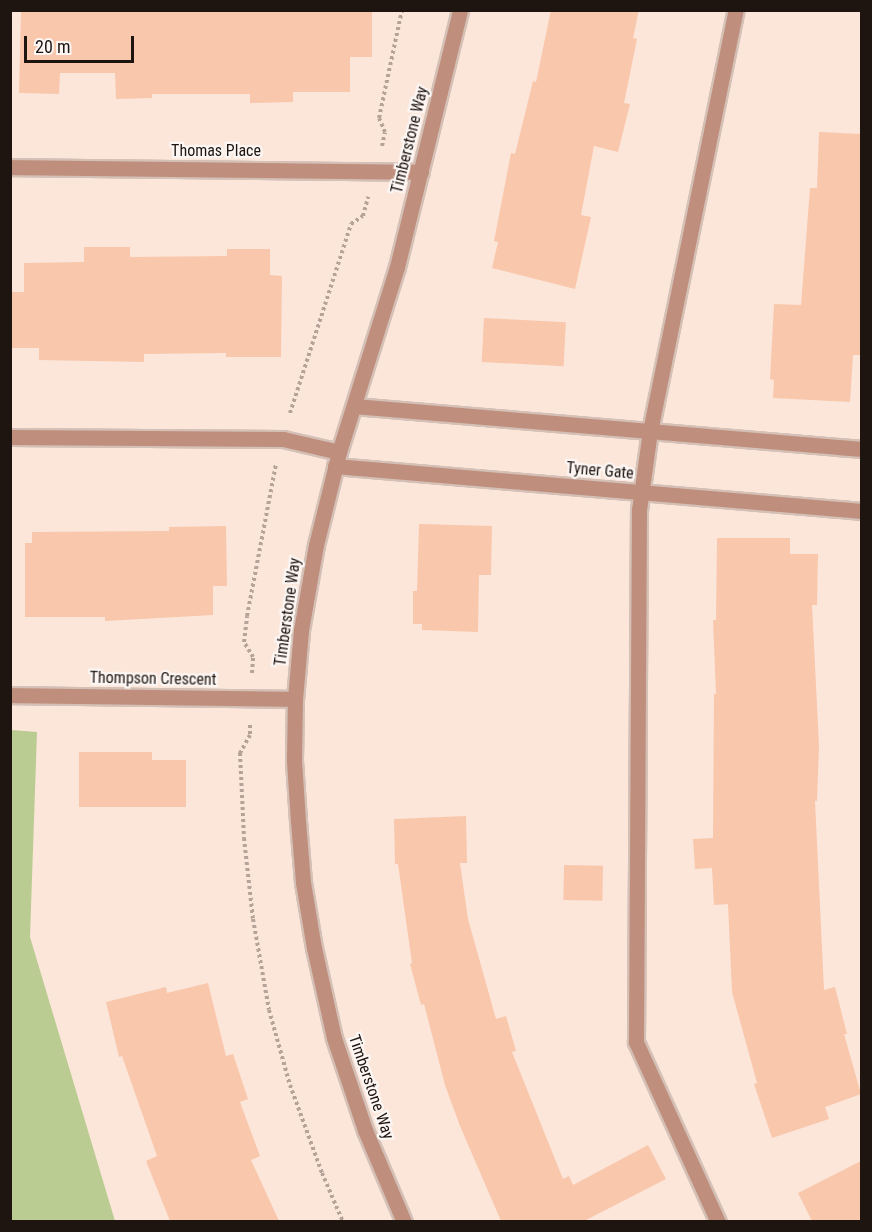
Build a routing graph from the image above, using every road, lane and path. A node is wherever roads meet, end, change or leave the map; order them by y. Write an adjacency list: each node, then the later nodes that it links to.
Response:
1 (402, 10): 4 (path)
2 (460, 10): 6 (street, Timberstone Way)
3 (736, 10): 8 (street)
4 (385, 132)
5 (10, 167): 6 (street, Thomas Place)
6 (421, 172): 7 (street, Timberstone Way)
7 (354, 406): 8 (street); 11 (street, Timberstone Way)
8 (650, 431): 10 (street); 12 (street)
9 (10, 437): 11 (street, Tyner Gate)
10 (861, 449)
11 (337, 459): 12 (street, Tyner Gate); 15 (street, Timberstone Way)
12 (640, 492): 13 (street, Tyner Gate); 19 (street)
13 (861, 511)
14 (10, 695): 15 (street, Thompson Crescent)
15 (295, 699): 18 (street, Timberstone Way)
16 (250, 735): 17 (path)
17 (343, 1221)
18 (404, 1221)
19 (718, 1221)

